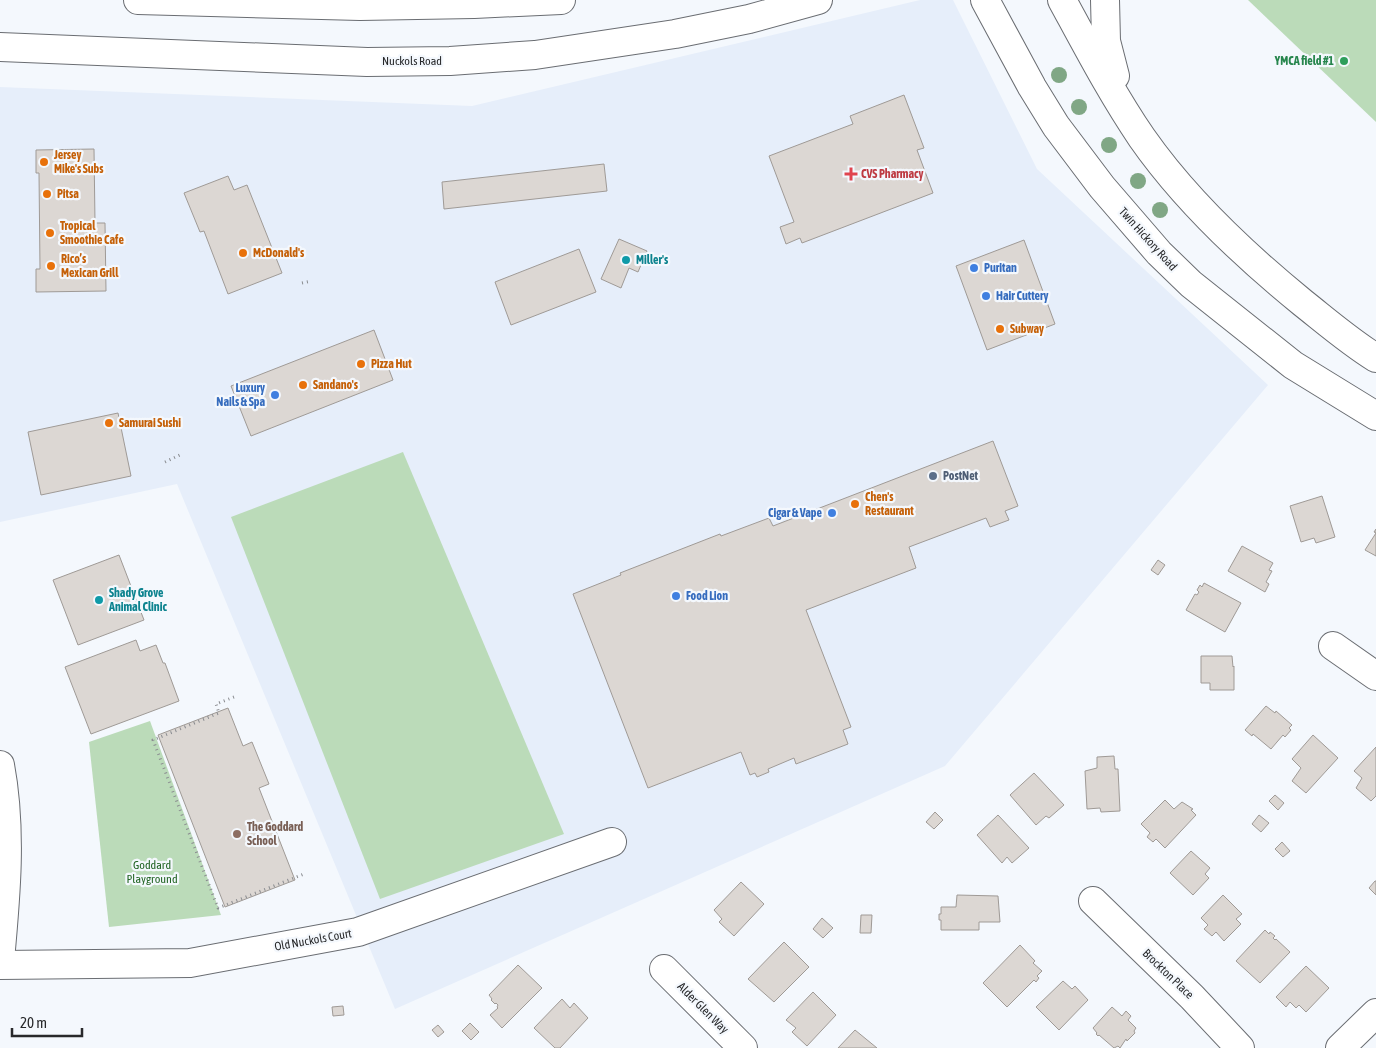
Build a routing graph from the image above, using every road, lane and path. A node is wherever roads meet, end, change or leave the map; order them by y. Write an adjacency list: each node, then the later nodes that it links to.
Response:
1 (138, 0): 2 (main road)
2 (176, 0): 8 (main road)
3 (561, 0): 8 (main road)
4 (818, 0): 9 (main road, Nuckols Road)
5 (985, 0): 14 (main road, Twin Hickory Road)
6 (1062, 0): 10 (main road)
7 (1105, 0): 10 (main road)
8 (534, 1)
9 (0, 47)
10 (1141, 137): 13 (main road)
11 (311, 281): 12 (path)
12 (302, 283)
13 (1376, 358)
14 (1376, 416)
15 (182, 454): 16 (path)
16 (165, 462)
17 (1333, 646): 18 (main road)
18 (1376, 676)
19 (234, 697): 22 (path)
20 (0, 765): 24 (main road)
21 (612, 842): 25 (main road, Old Nuckols Court)
22 (304, 874)
23 (1093, 901): 29 (main road, Brockton Place)
24 (0, 960)
25 (0, 965)
26 (664, 969): 28 (main road, Alder Glen Way)
27 (1376, 1013): 30 (main road)
28 (743, 1048)
29 (1240, 1048)
30 (1340, 1048)

